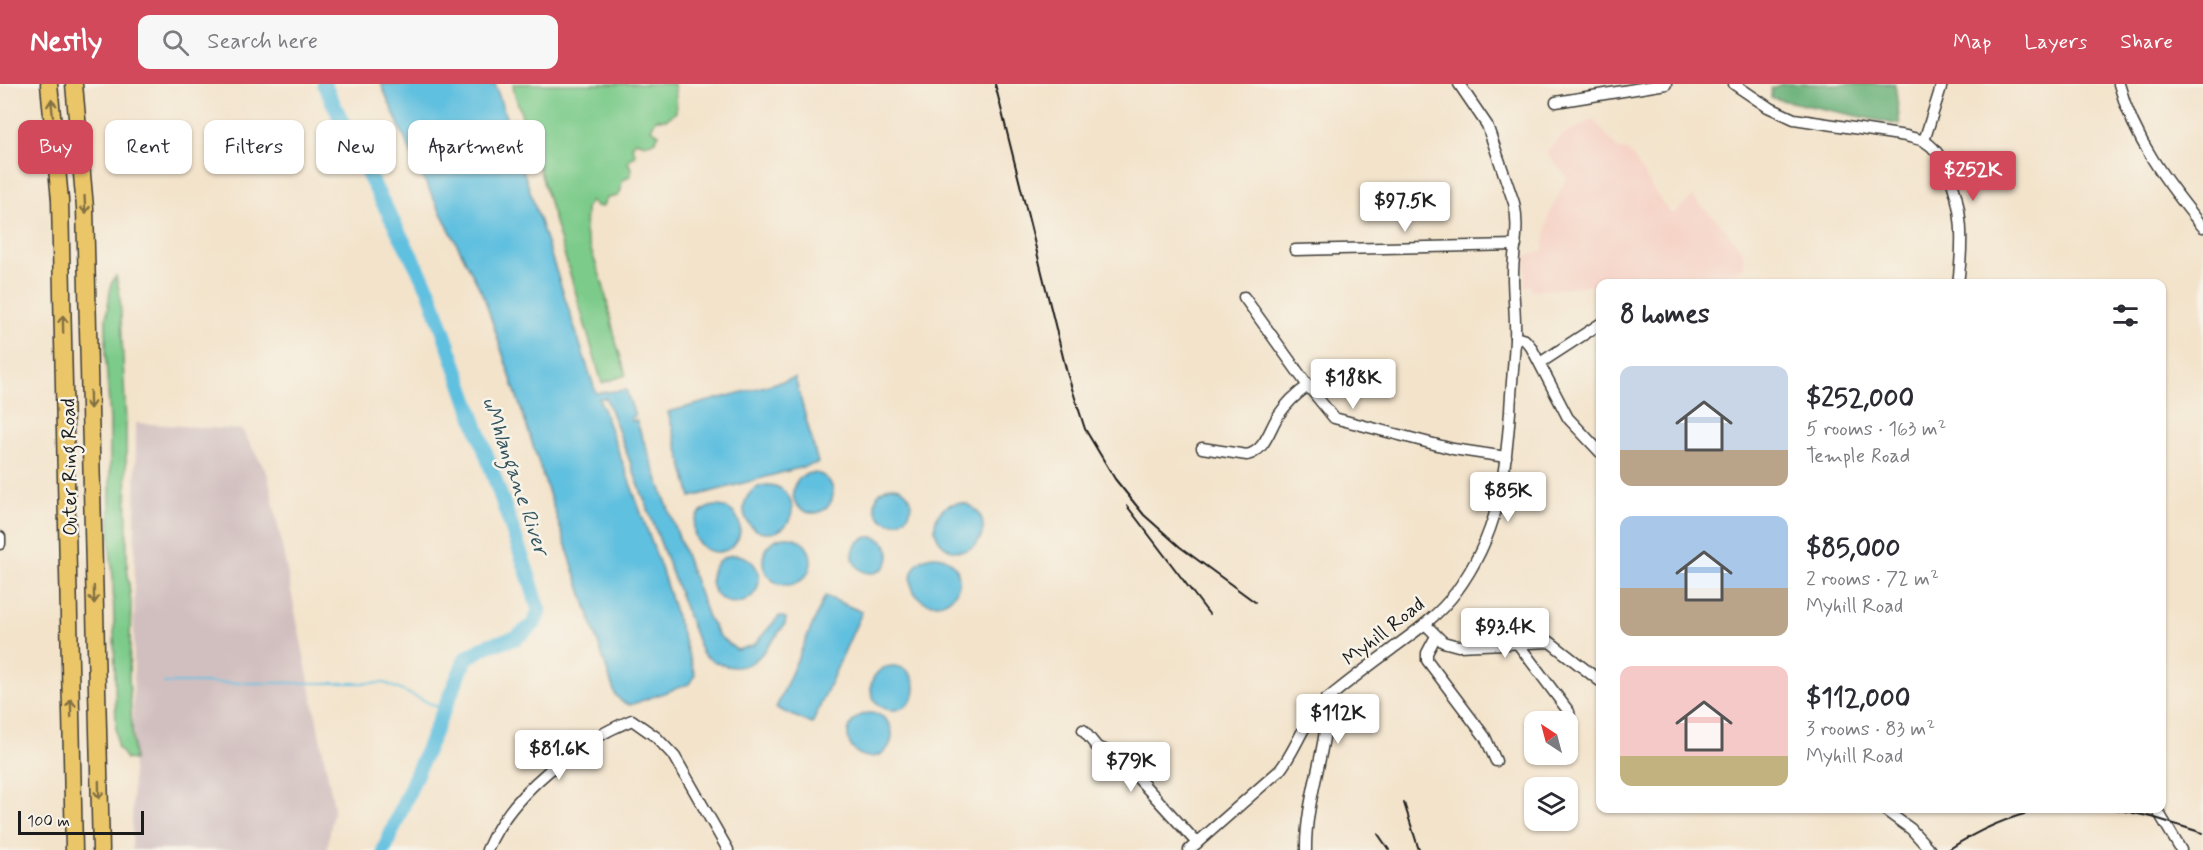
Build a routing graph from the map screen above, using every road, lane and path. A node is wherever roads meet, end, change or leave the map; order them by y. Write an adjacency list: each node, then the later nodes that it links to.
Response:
1 (49, 84): 35 (highway, Outer Ring Road, one-way to 1)
2 (74, 84): 36 (highway, Outer Ring Road, one-way to 36)
3 (1459, 84): 11 (street, Myhill Road)
4 (1666, 84): 8 (street)
5 (1734, 84): 9 (street)
6 (1942, 84): 9 (street)
7 (2119, 84): 10 (street)
8 (1556, 102)
9 (1924, 141): 13 (street)
10 (2203, 227)
11 (1516, 245): 12 (street); 16 (street, Myhill Road)
12 (1295, 250)
13 (1958, 279)
14 (1244, 297): 18 (street)
15 (1596, 327): 17 (street)
16 (1515, 338): 17 (street); 21 (street, Myhill Road)
17 (1540, 363): 20 (street)
18 (1308, 386): 19 (street); 21 (street)
19 (1202, 448)
20 (1596, 448)
21 (1506, 457): 24 (street, Myhill Road)
22 (0, 537): 23 (street)
23 (0, 544)
24 (1425, 624): 25 (street); 28 (street, Myhill Road)
25 (1436, 636): 26 (street); 31 (street)
26 (1518, 644): 27 (street); 29 (street)
27 (1596, 678)
28 (1327, 699): 34 (street, Myhill Road); 39 (street)
29 (1568, 711)
30 (1083, 730): 34 (street)
31 (1496, 761)
32 (1889, 813): 40 (street)
33 (2159, 813): 41 (street)
34 (1193, 847)
35 (74, 850)
36 (101, 850)
37 (487, 850): 38 (street)
38 (728, 850)
39 (1306, 850)
40 (1930, 850)
41 (2181, 850)

